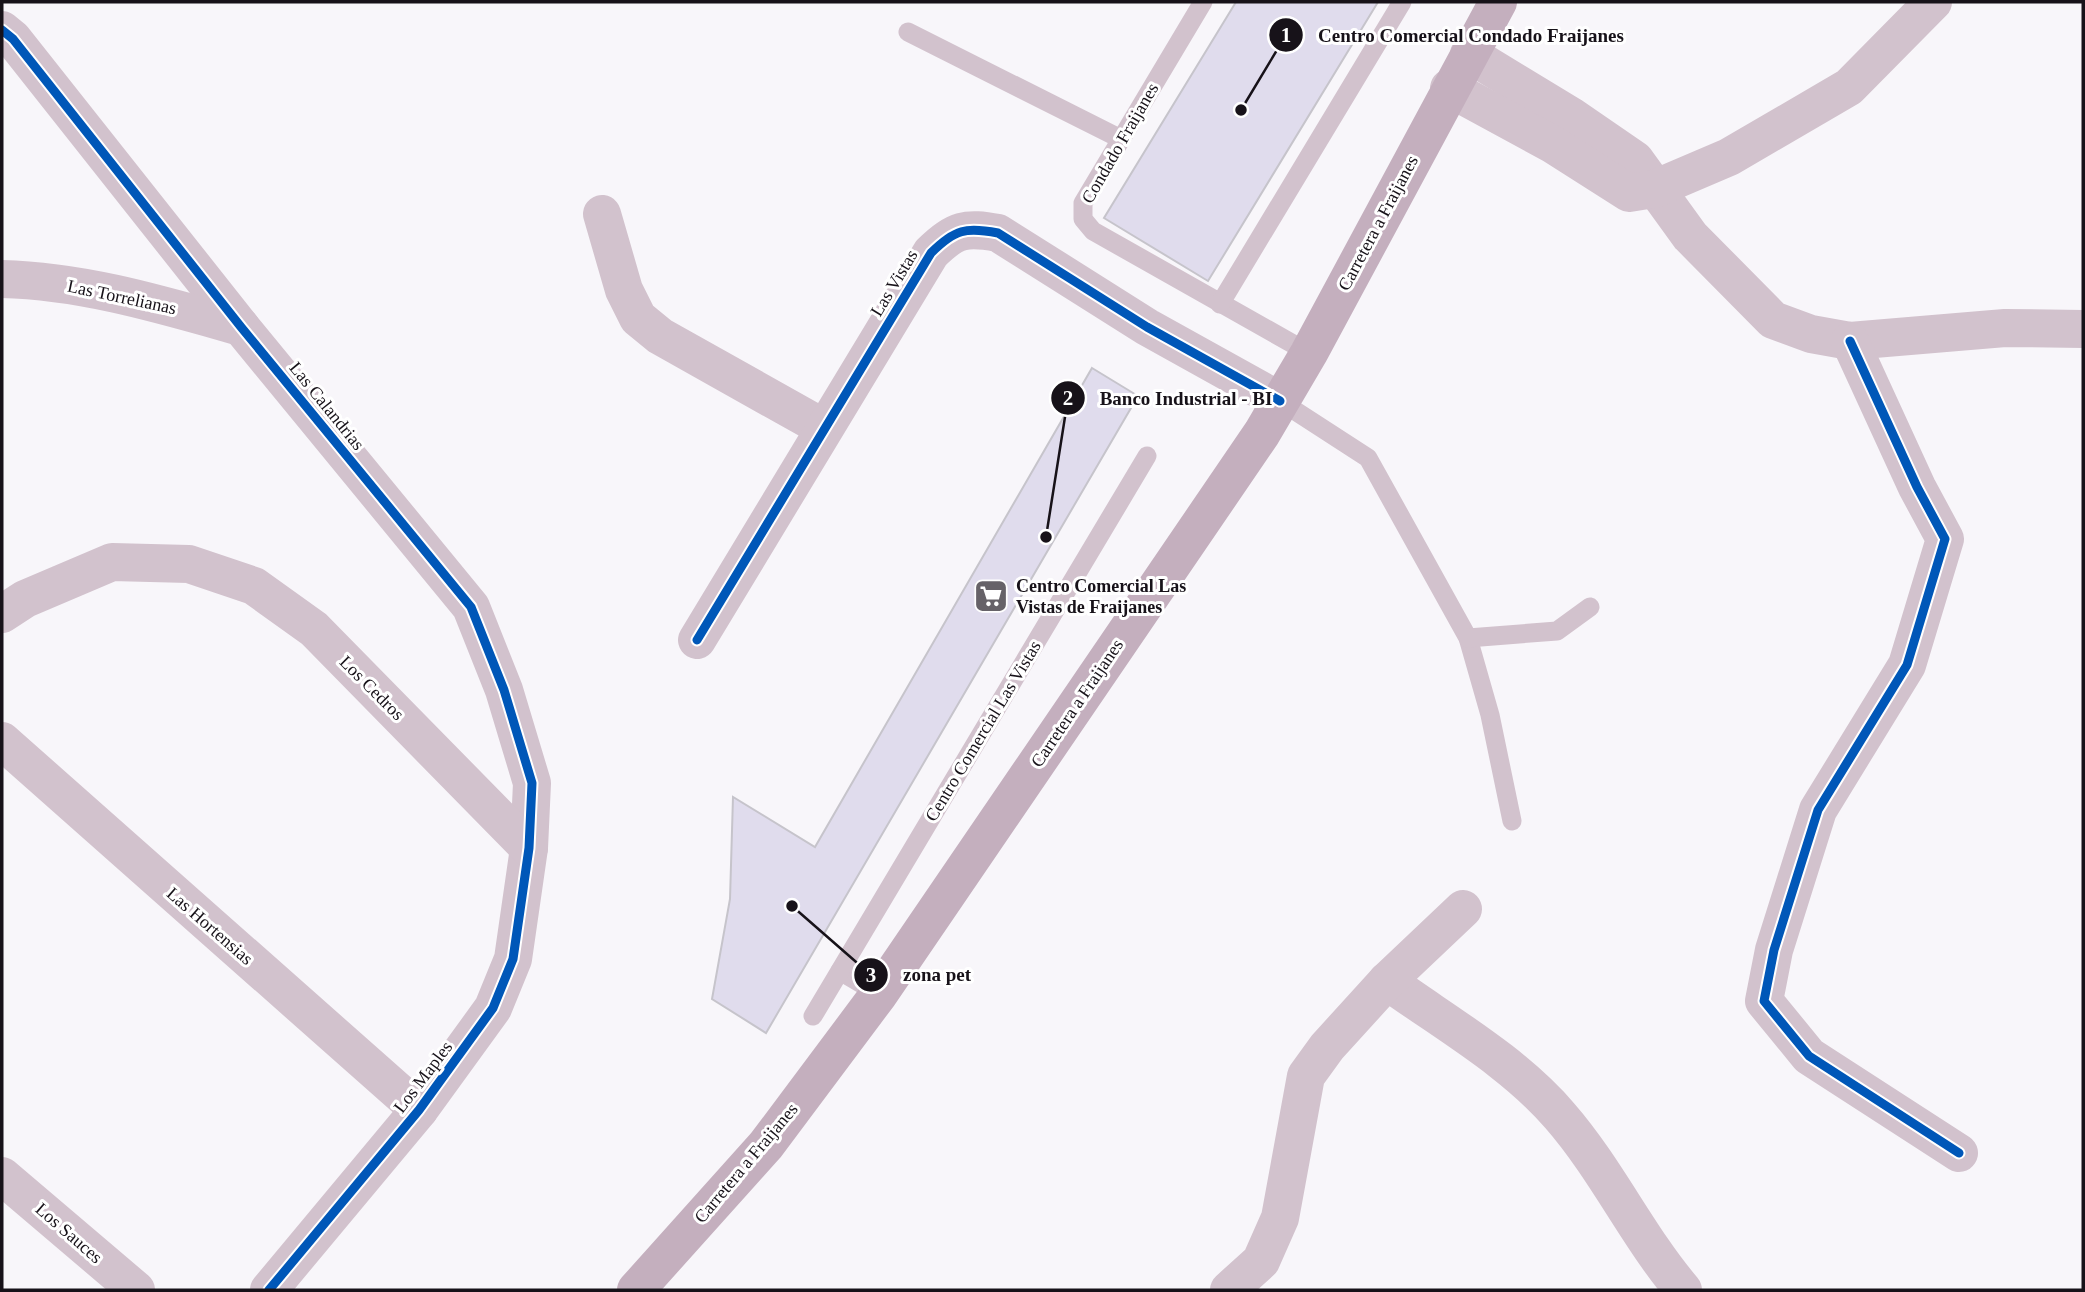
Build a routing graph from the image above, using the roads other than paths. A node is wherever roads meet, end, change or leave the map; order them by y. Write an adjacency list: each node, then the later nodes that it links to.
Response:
1 (1203, 2): 9 (lane, Condado Fraijanes)
2 (1402, 2): 13 (lane)
3 (1498, 2): 7 (main road, Carretera a Fraijanes)
4 (1933, 2): 10 (street)
5 (908, 32): 9 (lane)
6 (5, 35): 14 (street, Las Calandrias)
7 (1469, 54): 8 (main road, Carretera a Fraijanes); 10 (street)
8 (1449, 88): 10 (street); 17 (main road, Carretera a Fraijanes)
9 (1119, 138): 13 (lane, Condado Fraijanes)
10 (1654, 188): 16 (street)
11 (602, 214): 19 (street)
12 (2, 279): 14 (street, Las Torrelianas)
13 (1220, 304): 17 (lane, Condado Fraijanes)
14 (241, 327): 27 (street, Las Calandrias)
15 (2083, 329): 16 (street)
16 (1850, 341): 34 (street)
17 (1309, 353): 18 (main road, Carretera a Fraijanes)
18 (1280, 401): 19 (street, Las Vistas); 23 (lane); 31 (main road, Carretera a Fraijanes)
19 (824, 428): 24 (street, Las Vistas)
20 (1147, 456): 29 (lane, Centro Comercial Las Vistas)
21 (1590, 607): 23 (lane)
22 (2, 614): 27 (street, Los Cedros)
23 (1468, 638): 26 (lane)
24 (698, 640)
25 (2, 741): 33 (street, Las Hortensias)
26 (1512, 821)
27 (529, 848): 33 (street, Los Maples)
28 (1463, 909): 30 (street)
29 (840, 971): 31 (lane); 32 (lane, Centro Comercial Las Vistas)
30 (1387, 981): 39 (street); 40 (street)
31 (880, 994): 38 (main road, Carretera a Fraijanes)
32 (813, 1016)
33 (419, 1110): 37 (street, Los Maples)
34 (1959, 1153)
35 (2, 1176): 36 (street, Los Sauces)
36 (135, 1290)
37 (270, 1290)
38 (636, 1290)
39 (1228, 1290)
40 (1684, 1290)

